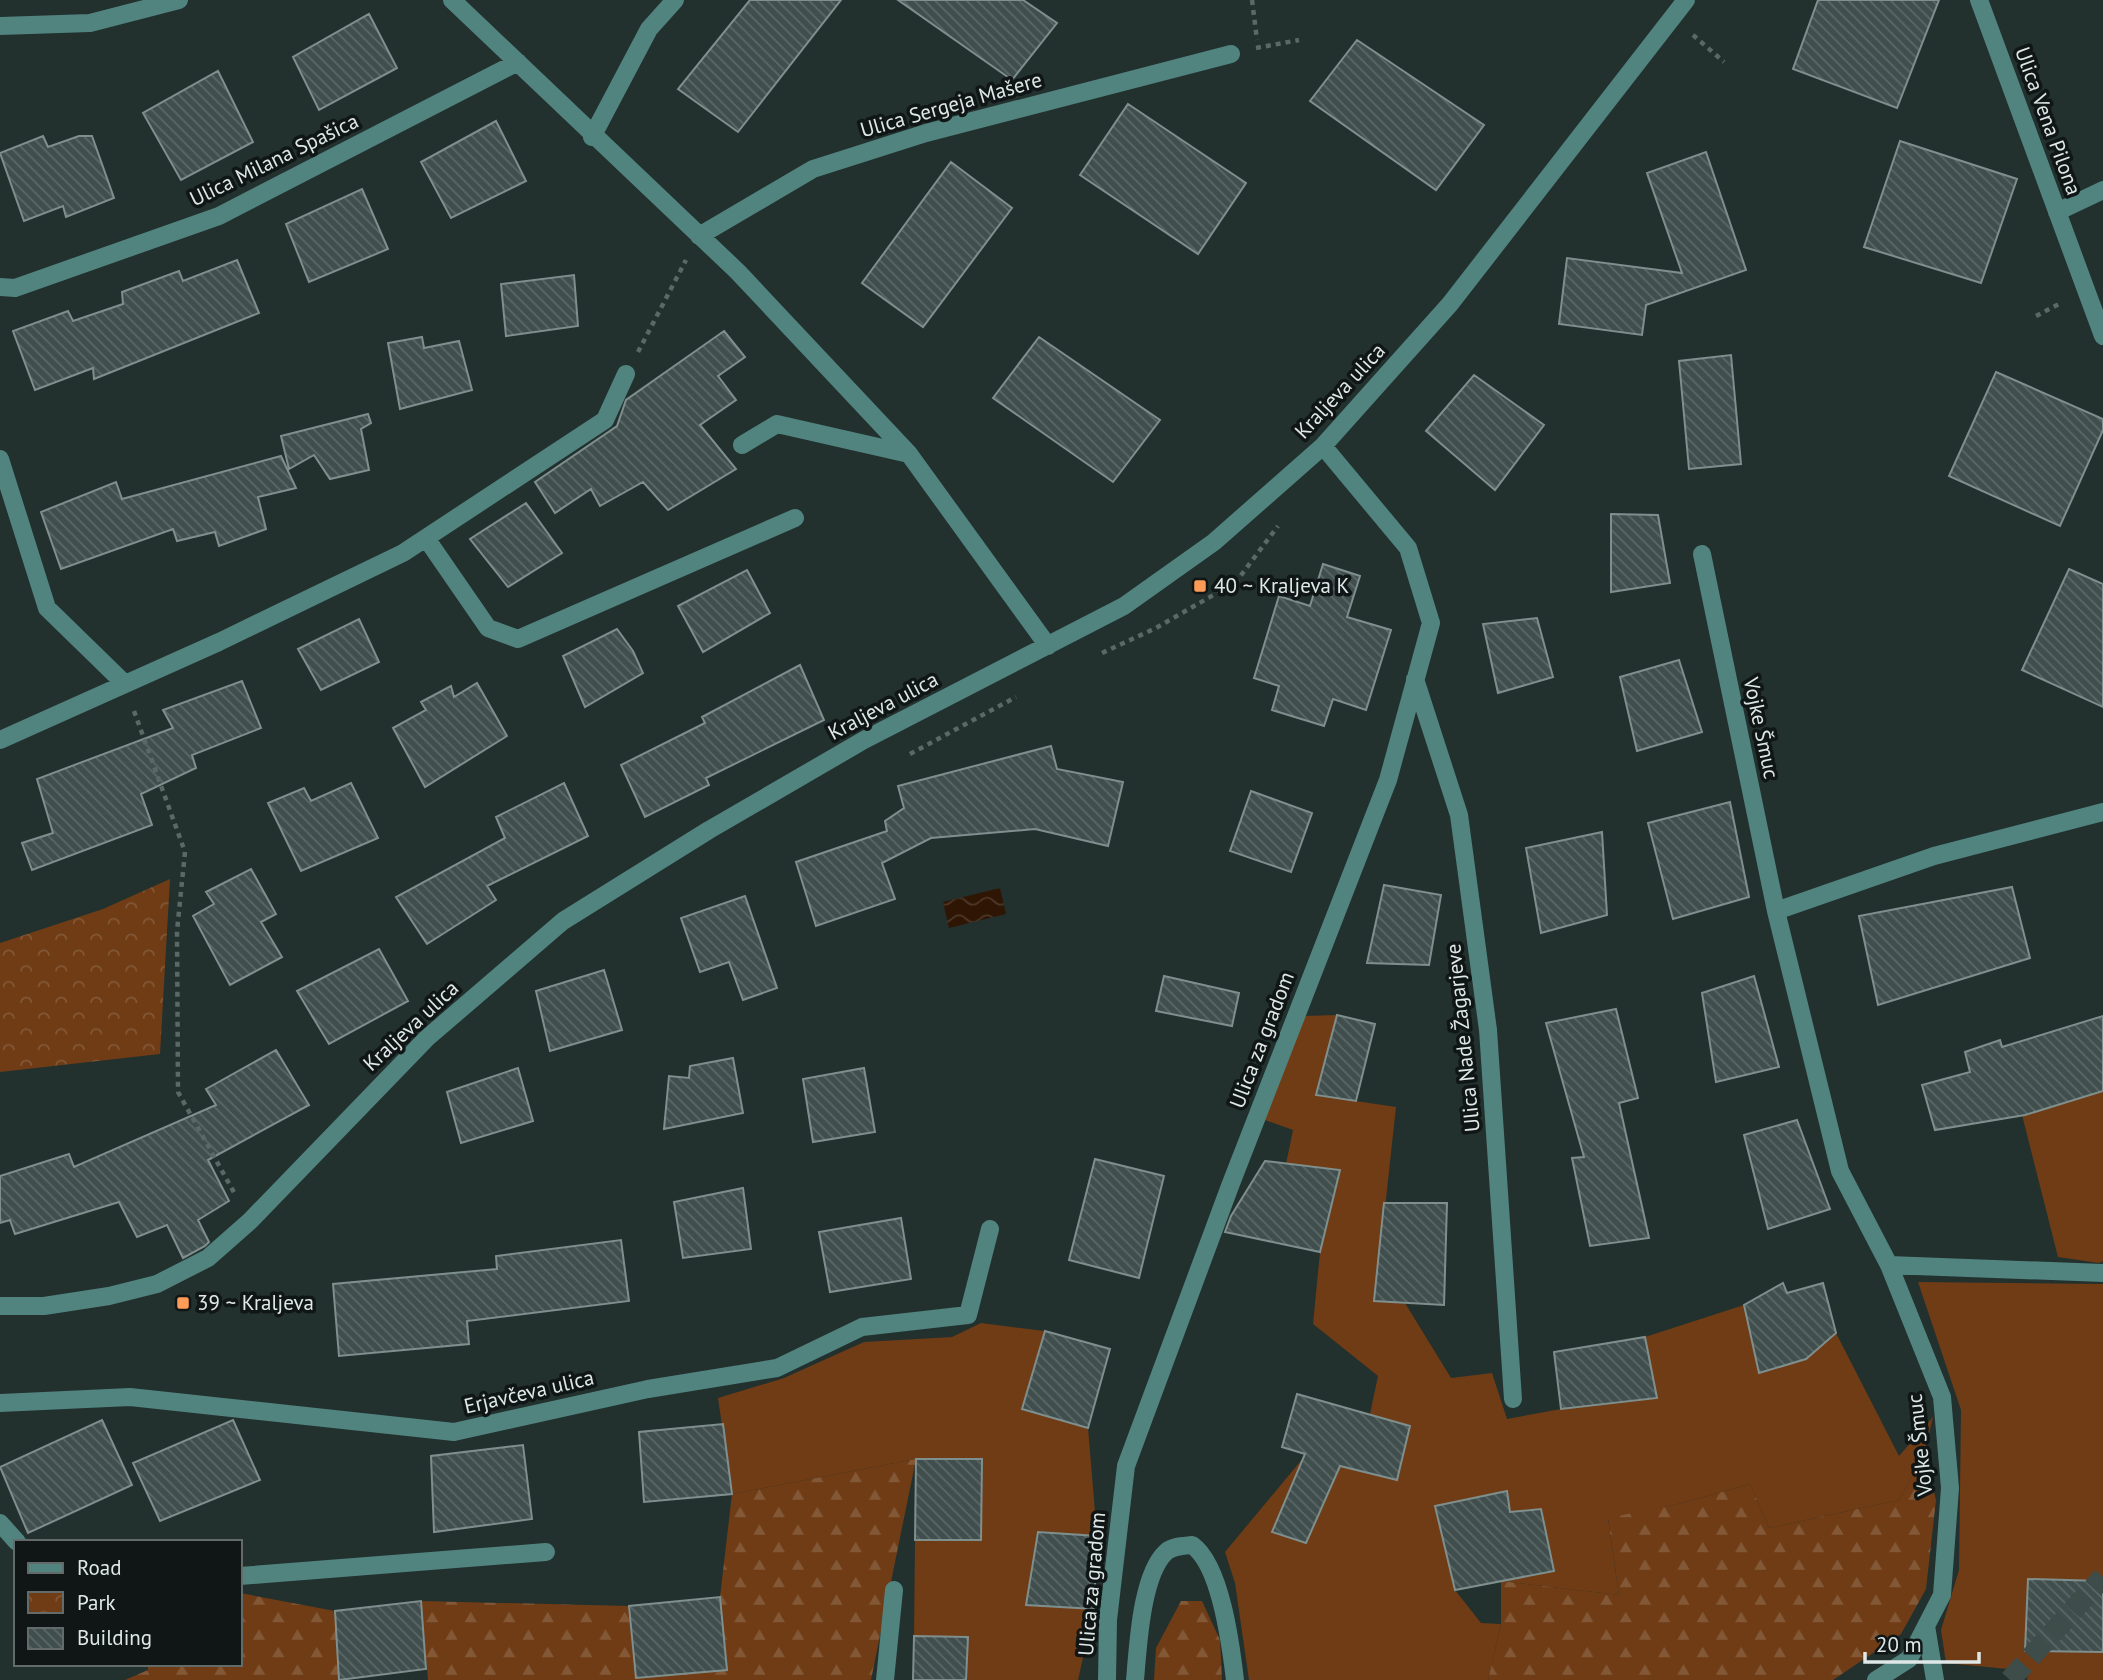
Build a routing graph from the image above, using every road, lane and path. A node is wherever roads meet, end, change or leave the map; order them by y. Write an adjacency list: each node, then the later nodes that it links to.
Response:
1 (179, 0): 8 (street)
2 (452, 0): 11 (street)
3 (675, 0): 13 (street)
4 (1252, 0): 9 (path)
5 (1686, 0): 7 (street, Kraljeva ulica)
6 (1979, 0): 15 (street, Ulica Vena Pilona)
7 (1672, 18): 12 (path); 24 (street, Kraljeva ulica)
8 (0, 26)
9 (1299, 40)
10 (1231, 54): 16 (street, Ulica Sergeja Mašere)
11 (518, 62): 13 (street); 17 (street, Ulica Milana Spašica)
12 (1724, 62)
13 (592, 137): 16 (street)
14 (2103, 190): 15 (street)
15 (2057, 212): 21 (street, Ulica Vena Pilona)
16 (699, 236): 22 (path); 25 (street)
17 (8, 287): 18 (street, Ulica Milana Spašica)
18 (0, 298)
19 (2059, 304): 20 (path)
20 (2036, 316)
21 (2103, 336)
22 (626, 374): 28 (street)
23 (742, 445): 25 (street)
24 (1323, 446): 30 (street, Kraljeva ulica); 31 (street, Ulica za gradom)
25 (909, 454): 30 (street)
26 (0, 459): 32 (street)
27 (795, 518): 28 (street)
28 (426, 538): 32 (street)
29 (1702, 554): 35 (street, Vojke Šmuc)
30 (1048, 646): 36 (street, Kraljeva ulica)
31 (1415, 679): 41 (street, Ulica Nade Žagarjeve); 50 (street, Ulica za gradom)
32 (125, 684): 33 (street); 36 (path)
33 (0, 740)
34 (2103, 813): 35 (street)
35 (1776, 911): 38 (street, Vojke Šmuc)
36 (250, 1221): 40 (street, Kraljeva ulica)
37 (990, 1229): 42 (street, Erjavčeva ulica)
38 (1889, 1265): 39 (street); 48 (street, Vojke Šmuc)
39 (2103, 1273)
40 (0, 1306)
41 (1513, 1399)
42 (0, 1403)
43 (0, 1522): 44 (street)
44 (15, 1540)
45 (546, 1552): 46 (street)
46 (242, 1576)
47 (894, 1590): 49 (street)
48 (1926, 1626): 53 (street, Vojke Šmuc); 54 (street)
49 (886, 1680)
50 (1107, 1680)
51 (1135, 1680): 52 (street)
52 (1235, 1680)
53 (1876, 1680)
54 (1935, 1680)

